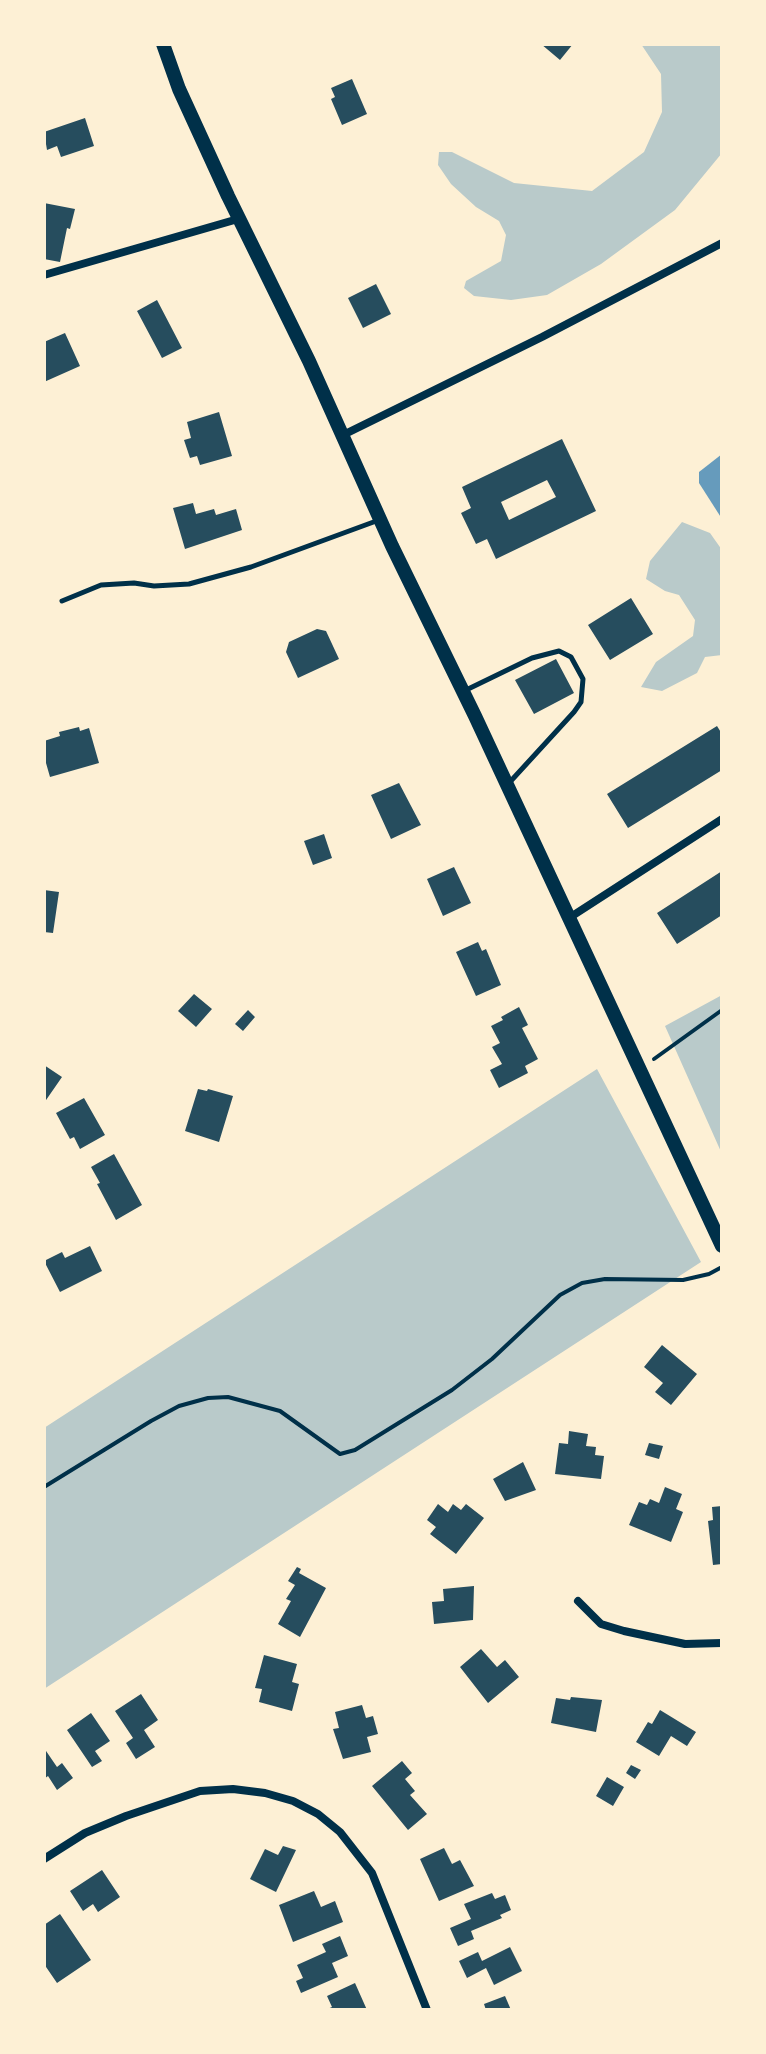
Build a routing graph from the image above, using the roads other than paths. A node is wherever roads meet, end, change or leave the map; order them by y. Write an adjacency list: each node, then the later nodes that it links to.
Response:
1 (163, 44): 2 (main road)
2 (238, 219): 4 (street); 5 (main road)
3 (722, 243): 5 (street)
4 (44, 275)
5 (343, 435): 6 (main road)
6 (380, 520): 7 (lane); 8 (main road)
7 (62, 601)
8 (463, 692): 9 (main road); 9 (lane)
9 (507, 785): 11 (main road)
10 (722, 819): 11 (street)
11 (569, 918): 12 (main road)
12 (722, 1246)
13 (578, 1601): 14 (street)
14 (722, 1643)
15 (44, 1859): 16 (street)
16 (427, 2010)

